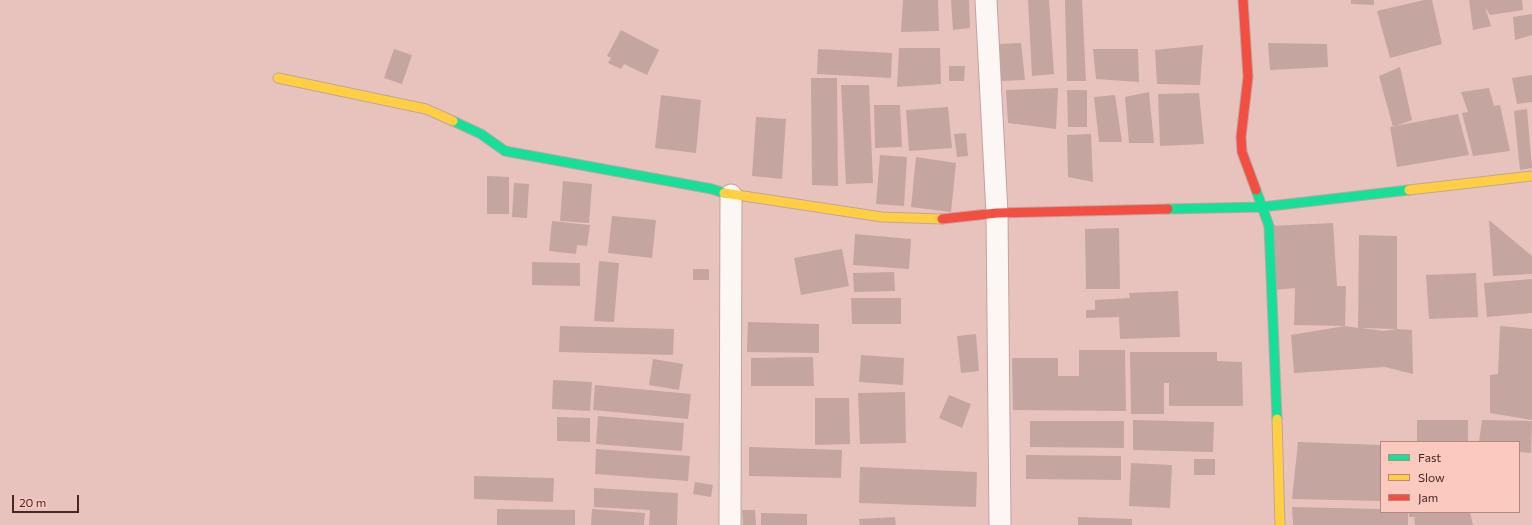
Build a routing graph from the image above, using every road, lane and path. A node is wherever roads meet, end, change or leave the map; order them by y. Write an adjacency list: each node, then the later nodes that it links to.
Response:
1 (986, 0): 7 (street)
2 (1243, 0): 6 (street)
3 (278, 78): 5 (street)
4 (1532, 176): 6 (street)
5 (730, 195): 7 (street); 8 (street)
6 (1262, 207): 7 (street); 10 (street)
7 (997, 213): 9 (street)
8 (730, 525)
9 (1000, 525)
10 (1280, 525)

